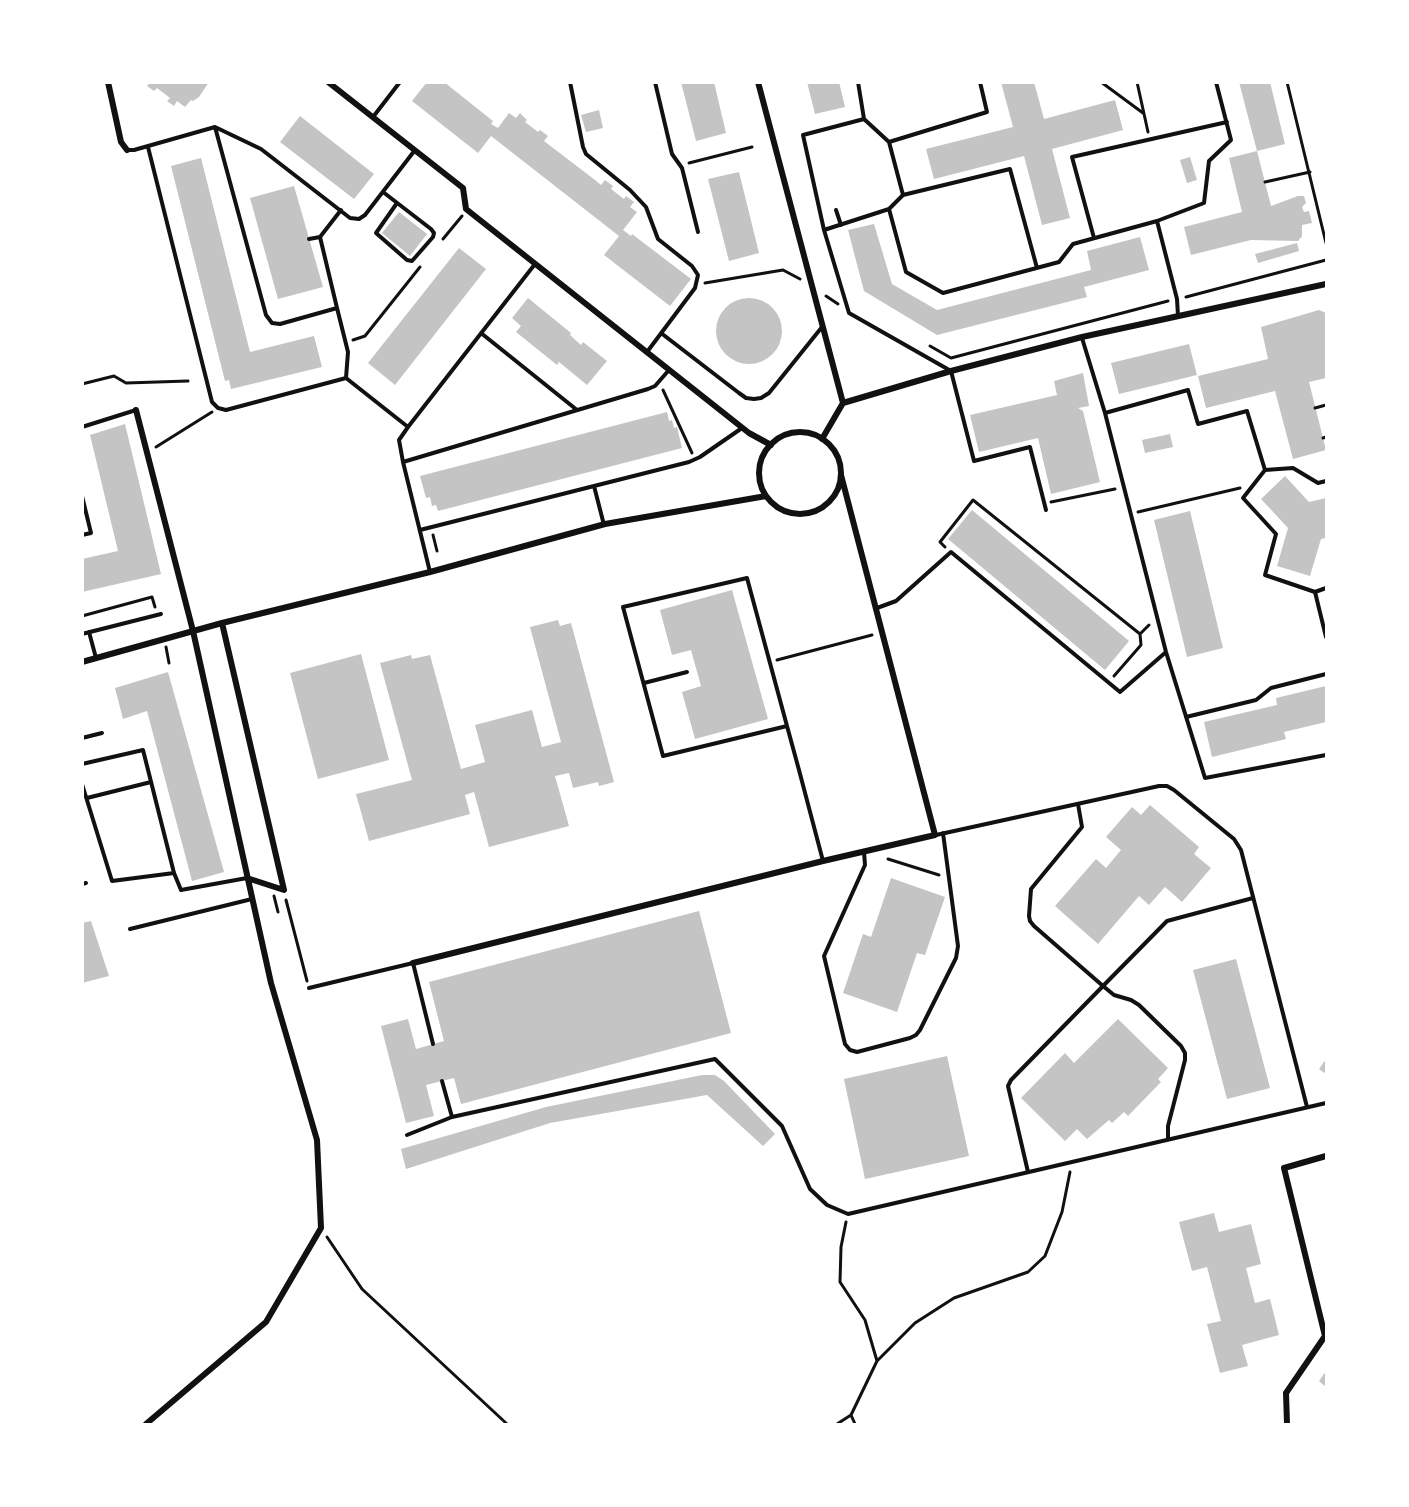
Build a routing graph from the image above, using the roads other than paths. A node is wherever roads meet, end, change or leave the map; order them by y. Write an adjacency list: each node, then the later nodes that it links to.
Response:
1 (108, 82): 16 (street)
2 (328, 82): 10 (street)
3 (400, 82): 10 (lane)
4 (570, 82): 38 (lane)
5 (655, 82): 27 (lane)
6 (758, 82): 36 (street)
7 (858, 82): 11 (lane)
8 (980, 82): 14 (lane)
9 (1216, 82): 12 (lane)
10 (373, 118): 17 (street)
11 (864, 119): 14 (lane); 26 (lane)
12 (1227, 122): 24 (lane); 29 (lane)
13 (215, 127): 15 (lane); 22 (lane); 34 (lane)
14 (889, 142): 19 (lane)
15 (148, 147): 16 (lane); 43 (lane)
16 (126, 150)
17 (415, 150): 18 (lane); 31 (street)
18 (383, 192): 20 (lane); 22 (lane)
19 (903, 195): 21 (lane); 32 (lane)
20 (397, 203): 20 (lane)
21 (889, 209): 25 (lane); 32 (lane)
22 (340, 210): 28 (lane)
23 (836, 210): 25 (lane)
24 (1157, 221): 29 (lane); 35 (lane)
25 (842, 225): 26 (lane)
26 (824, 230): 42 (lane)
27 (698, 232)
28 (320, 237): 30 (lane); 34 (lane)
29 (1094, 238): 32 (lane)
30 (309, 239)
31 (535, 264): 37 (lane); 40 (street)
32 (1037, 268)
33 (1326, 284): 35 (street)
34 (337, 308): 43 (lane)
35 (1178, 316): 39 (street)
36 (823, 327): 38 (lane); 44 (street)
37 (481, 333): 46 (lane); 49 (lane)
38 (661, 333): 40 (lane)
39 (1082, 337): 42 (street); 47 (lane)
40 (647, 352): 41 (street)
41 (669, 370): 46 (lane); 50 (street)
42 (951, 371): 44 (street); 60 (lane)
43 (346, 378): 49 (lane)
44 (843, 403): 51 (street)
45 (136, 410): 48 (lane); 70 (street)
46 (578, 410): 53 (lane)
47 (1105, 412): 54 (lane); 74 (lane)
48 (82, 427)
49 (408, 428): 53 (lane)
50 (742, 428): 52 (street); 57 (lane)
51 (822, 439): 52 (street); 55 (street)
52 (771, 445): 59 (street)
53 (403, 462): 62 (lane)
54 (1265, 470): 56 (lane); 66 (lane)
55 (841, 475): 59 (street); 67 (street)
56 (1326, 481)
57 (594, 486): 61 (lane); 62 (lane)
58 (82, 496): 63 (lane)
59 (766, 496): 61 (street)
60 (1046, 510)
61 (604, 525): 64 (street)
62 (420, 530): 64 (lane)
63 (82, 535)
64 (430, 572): 69 (street)
65 (1326, 588): 66 (lane)
66 (1314, 592): 73 (lane)
67 (877, 608): 74 (lane); 91 (street)
68 (159, 615): 71 (lane)
69 (222, 623): 70 (street); 95 (street)
70 (193, 631): 75 (street); 95 (street)
71 (89, 632): 72 (lane); 75 (lane)
72 (82, 633)
73 (1326, 638)
74 (1166, 652): 80 (lane)
75 (96, 658): 76 (street)
76 (82, 662)
77 (687, 672): 79 (lane)
78 (1326, 674): 80 (lane)
79 (644, 683): 81 (lane); 81 (lane)
80 (1186, 717): 84 (lane)
81 (787, 726): 93 (lane)
82 (102, 733): 83 (lane)
83 (82, 738)
84 (1326, 755)
85 (82, 764): 86 (lane)
86 (151, 782): 88 (lane); 94 (lane)
87 (82, 784): 88 (lane)
88 (87, 798): 94 (lane)
89 (1078, 804): 90 (lane); 96 (lane); 100 (lane)
90 (943, 833): 91 (lane); 92 (lane)
91 (935, 835): 92 (street)
92 (864, 851): 93 (street)
93 (824, 861): 99 (street)
94 (174, 873): 95 (lane)
95 (248, 878): 97 (street)
96 (1253, 898): 100 (lane); 105 (lane)
97 (252, 899): 98 (lane); 111 (street)
98 (130, 929)
99 (413, 963): 101 (lane); 102 (lane)
100 (1103, 986): 108 (lane); 110 (lane)
101 (309, 988)
102 (433, 1044)
103 (442, 1081): 106 (lane)
104 (1326, 1103): 105 (lane)
105 (1307, 1107): 108 (lane)
106 (452, 1117): 107 (lane); 110 (lane)
107 (407, 1135)
108 (1168, 1139): 110 (lane)
109 (1326, 1156): 112 (street)
110 (1028, 1172)
111 (146, 1425)
112 (1287, 1425)

